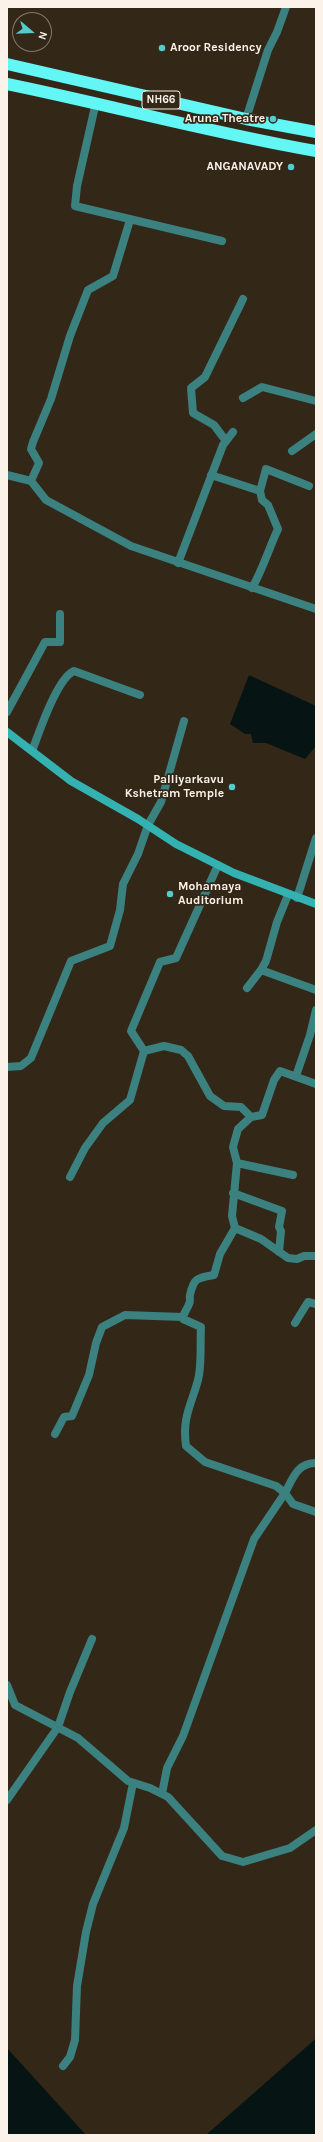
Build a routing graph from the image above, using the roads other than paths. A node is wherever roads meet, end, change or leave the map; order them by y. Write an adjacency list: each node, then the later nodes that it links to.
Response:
1 (286, 7): 5 (street)
2 (7, 64): 5 (highway, NH66)
3 (7, 84): 4 (highway, NH66)
4 (96, 102): 7 (highway, NH66); 9 (street)
5 (246, 119): 6 (highway, NH66); 7 (highway)
6 (316, 132)
7 (243, 138): 8 (highway, NH66)
8 (316, 151)
9 (130, 220): 10 (street); 20 (street)
10 (222, 241)
11 (243, 299): 16 (street)
12 (243, 398): 13 (street)
13 (316, 401)
14 (232, 432): 16 (street)
15 (316, 434): 17 (street)
16 (226, 441): 19 (street)
17 (292, 451)
18 (7, 475): 20 (street)
19 (211, 476): 22 (street); 23 (street)
20 (31, 481): 23 (street)
21 (309, 486): 22 (street)
22 (260, 491): 24 (street)
23 (178, 563): 24 (street)
24 (252, 588): 25 (street)
25 (316, 609)
26 (60, 614): 28 (street)
27 (140, 695): 31 (street)
28 (7, 712)
29 (184, 721): 32 (street)
30 (7, 732): 31 (street)
31 (32, 751): 32 (street)
32 (148, 826): 34 (street); 43 (street)
33 (316, 838): 36 (street)
34 (218, 865): 35 (street); 42 (street)
35 (288, 895): 36 (street); 38 (street)
36 (296, 898): 37 (street)
37 (316, 904)
38 (261, 970): 39 (street); 40 (street)
39 (247, 988)
40 (316, 990)
41 (316, 1010): 44 (street)
42 (144, 1051): 46 (street); 49 (street)
43 (7, 1067)
44 (296, 1076): 45 (street); 46 (street)
45 (316, 1084)
46 (251, 1117): 47 (street)
47 (237, 1163): 48 (street); 50 (street)
48 (292, 1175)
49 (70, 1177)
50 (233, 1193): 51 (street); 52 (street)
51 (235, 1228): 52 (street); 55 (street)
52 (279, 1252): 53 (street)
53 (316, 1256)
54 (316, 1304): 56 (street)
55 (183, 1317): 57 (street); 59 (street)
56 (296, 1323)
57 (55, 1434)
58 (316, 1463): 59 (street)
59 (285, 1493): 60 (street); 66 (street)
60 (316, 1512)
61 (92, 1639): 64 (street)
62 (7, 1685): 63 (street)
63 (11, 1702): 64 (street)
64 (58, 1727): 65 (street); 67 (street)
65 (133, 1783): 66 (street); 69 (street)
66 (162, 1794): 68 (street)
67 (7, 1800)
68 (316, 1830)
69 (63, 2066)

